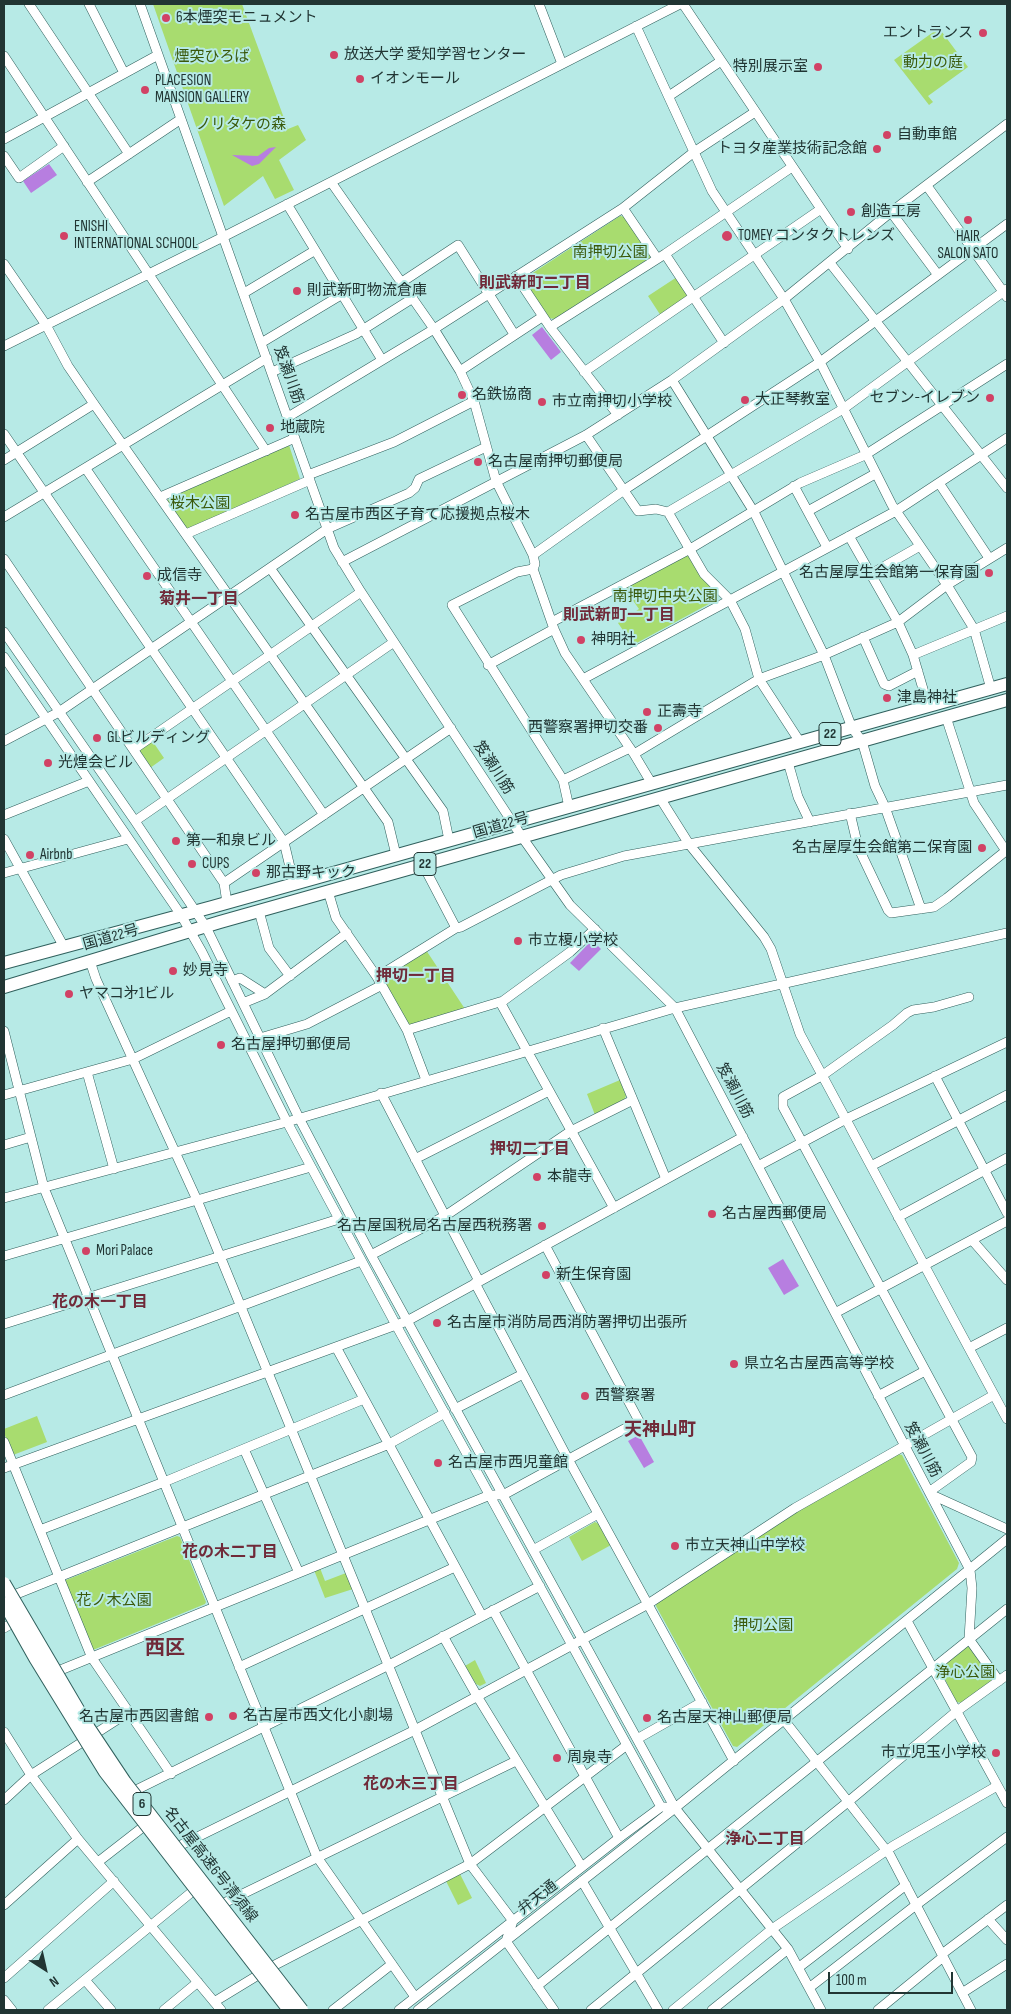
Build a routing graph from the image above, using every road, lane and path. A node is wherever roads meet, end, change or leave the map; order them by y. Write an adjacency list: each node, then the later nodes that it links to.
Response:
1 (29, 4): 12 (street)
2 (89, 4): 11 (street)
3 (140, 4): 7 (street, 笈瀬川筋)
4 (539, 4): 10 (street)
5 (682, 4): 6 (street); 9 (street)
6 (636, 26): 10 (street); 13 (street)
7 (158, 55): 11 (street); 16 (street, 笈瀬川筋)
8 (4, 56): 15 (street)
9 (721, 60): 13 (street); 14 (street)
10 (562, 64): 25 (street)
11 (124, 73): 12 (street)
12 (88, 93): 15 (street); 21 (street)
13 (669, 96): 20 (street)
14 (755, 112): 20 (street); 23 (street)
15 (44, 117): 18 (street); 19 (street)
16 (181, 119): 21 (street); 33 (street, 笈瀬川筋)
17 (1007, 124): 26 (street)
18 (4, 139)
19 (64, 146): 22 (street); 24 (street)
20 (694, 152): 28 (street); 31 (street)
21 (129, 154): 24 (street)
22 (4, 156)
23 (792, 167): 29 (street); 31 (street)
24 (87, 182): 41 (street)
25 (331, 182): 27 (street); 44 (street)
26 (927, 186): 30 (street); 35 (street)
27 (287, 204): 33 (street); 36 (street)
28 (624, 208): 38 (street); 43 (street)
29 (820, 209): 34 (street); 37 (street)
30 (891, 212): 34 (street); 42 (street)
31 (727, 213): 37 (street); 38 (street)
32 (1007, 224): 35 (street)
33 (223, 237): 41 (street); 45 (street, 笈瀬川筋)
34 (848, 249): 39 (street)
35 (973, 249): 42 (street); 46 (street)
36 (314, 251): 45 (street); 48 (street)
37 (754, 254): 49 (street); 51 (street)
38 (661, 256): 49 (street); 55 (street)
39 (830, 263): 51 (street); 53 (street)
40 (4, 264): 54 (street)
41 (149, 274): 54 (street); 71 (street)
42 (938, 275): 53 (street)
43 (516, 276): 47 (street); 52 (street)
44 (402, 282): 47 (street); 50 (street)
45 (244, 293): 59 (street, 笈瀬川筋)
46 (1006, 293): 64 (street)
47 (488, 294): 56 (street); 58 (street)
48 (341, 295): 57 (street); 59 (street)
49 (692, 297): 60 (street); 69 (street)
50 (413, 298): 56 (street); 57 (street)
51 (784, 299): 60 (street); 65 (street)
52 (542, 317): 55 (street); 58 (street)
53 (875, 320): 64 (street); 65 (street)
54 (46, 326): 61 (street); 73 (street)
55 (550, 328): 69 (street)
56 (434, 329): 63 (street); 67 (street)
57 (362, 330): 63 (street); 68 (street)
58 (514, 334): 67 (street)
59 (261, 343): 62 (street, 笈瀬川筋)
60 (724, 343): 70 (street)
61 (4, 346)
62 (267, 358): 68 (street, 笈瀬川筋); 71 (street)
63 (382, 360): 77 (street)
64 (908, 361): 74 (street); 75 (street)
65 (820, 362): 75 (street); 80 (street)
66 (1007, 364): 74 (street)
67 (460, 371): 72 (street)
68 (272, 372): 77 (street, 笈瀬川筋)
69 (584, 372): 76 (street)
70 (672, 380): 76 (street); 80 (street)
71 (223, 386): 83 (street); 86 (street)
72 (474, 401): 84 (street); 93 (street)
73 (94, 404): 83 (street); 85 (street)
74 (943, 406): 87 (street); 88 (street)
75 (843, 408): 87 (street); 91 (street)
76 (618, 415): 79 (street)
77 (288, 417): 81 (street, 笈瀬川筋)
78 (4, 434): 85 (street)
79 (586, 434): 94 (street); 98 (street)
80 (706, 436): 91 (street); 98 (street)
81 (296, 438): 86 (street); 93 (street, 笈瀬川筋)
82 (1007, 438): 88 (street)
83 (124, 446): 90 (street); 100 (street)
84 (486, 447): 94 (street); 106 (street)
85 (16, 452): 89 (street); 99 (street)
86 (266, 452): 100 (street)
87 (866, 455): 92 (street); 96 (street)
88 (982, 455): 95 (street); 97 (street)
89 (4, 460)
90 (86, 469): 99 (street); 126 (street)
91 (730, 474): 103 (street); 104 (street)
92 (875, 474): 101 (street); 102 (street)
93 (309, 477): 106 (street, 笈瀬川筋); 107 (street)
94 (496, 481): 113 (street); 116 (street)
95 (939, 483): 102 (street); 114 (street)
96 (794, 486): 101 (street); 104 (street)
97 (1007, 488)
98 (624, 490): 103 (street); 113 (street)
99 (45, 494): 105 (street); 134 (street)
100 (160, 497): 107 (street)
101 (808, 511): 110 (street)
102 (896, 511): 108 (street); 109 (street)
103 (668, 512): 112 (street)
104 (754, 512): 112 (street); 119 (street)
105 (4, 517)
106 (327, 529): 116 (street, 笈瀬川筋); 117 (street)
107 (186, 534): 123 (street)
108 (849, 536): 110 (street); 120 (street)
109 (920, 546): 120 (street); 121 (street)
110 (827, 547): 119 (street)
111 (1007, 548): 114 (street)
112 (690, 549): 124 (street); 129 (street)
113 (533, 555): 118 (street)
114 (989, 558): 121 (street)
115 (4, 559): 146 (street)
116 (342, 562): 122 (street, 笈瀬川筋)
117 (270, 568): 123 (street); 128 (street)
118 (533, 569): 129 (street); 139 (street)
119 (783, 571): 124 (street); 137 (street)
120 (870, 574): 127 (street)
121 (947, 586): 127 (street); 130 (street)
122 (361, 592): 128 (street); 133 (street, 笈瀬川筋)
123 (229, 596): 126 (street); 135 (street)
124 (730, 600): 142 (street); 143 (street)
125 (1007, 616): 130 (street)
126 (191, 622): 134 (street); 144 (street)
127 (898, 622): 132 (street); 136 (street)
128 (312, 626): 135 (street); 141 (street)
129 (553, 626): 139 (street); 142 (street)
130 (974, 630): 136 (street); 147 (street)
131 (4, 632): 152 (street)
132 (864, 637): 137 (street); 140 (street)
133 (394, 642): 141 (street); 155 (street, 笈瀬川筋)
134 (152, 648): 146 (street); 151 (street)
135 (270, 655): 144 (street); 149 (street)
136 (913, 655): 140 (street)
137 (824, 656): 143 (street); 156 (street)
138 (4, 657): 154 (street)
139 (488, 665): 166 (street)
140 (918, 671): 150 (street)
141 (347, 675): 149 (street); 164 (street)
142 (584, 679): 162 (street)
143 (759, 679): 160 (street); 162 (street)
144 (231, 682): 151 (street); 157 (street)
145 (1007, 684): 147 (highway, 国道22号 / 22)
146 (93, 689): 152 (street); 161 (street)
147 (991, 689): 150 (highway, 国道22号 / 22)
148 (1007, 700): 153 (highway, 国道22号 / 22)
149 (305, 704): 157 (street); 170 (street)
150 (928, 706): 156 (highway, 国道22号 / 22)
151 (192, 708): 161 (street); 163 (street)
152 (59, 712): 154 (street); 179 (street)
153 (946, 717): 158 (highway, 国道22号 / 22); 171 (street)
154 (46, 719): 159 (street); 167 (street)
155 (451, 728): 164 (street); 180 (street, 笈瀬川筋)
156 (852, 728): 158 (street); 160 (highway, 国道22号 / 22)
157 (266, 731): 163 (street); 178 (street)
158 (862, 741): 165 (highway, 国道22号 / 22); 175 (street)
159 (4, 742)
160 (800, 742): 168 (highway, 国道22号 / 22)
161 (134, 749): 173 (street)
162 (632, 751): 166 (street); 168 (street)
163 (226, 758): 173 (street); 186 (street)
164 (406, 759): 170 (street); 185 (street)
165 (788, 762): 172 (highway, 国道22号 / 22); 181 (street)
166 (563, 780): 174 (street)
167 (89, 781): 177 (street); 183 (street)
168 (652, 784): 174 (highway, 国道22号 / 22)
169 (1007, 786): 171 (street)
170 (364, 788): 178 (street); 189 (street)
171 (970, 792): 175 (street); 188 (street)
172 (660, 798): 182 (highway, 国道22号 / 22); 187 (street)
173 (168, 799): 179 (street); 194 (street)
174 (569, 806): 180 (highway, 国道22号 / 22)
175 (885, 807): 176 (street); 198 (street)
176 (850, 813): 181 (street); 198 (street)
177 (4, 815)
178 (324, 815): 186 (street)
179 (135, 821): 199 (street)
180 (513, 822): 182 (street, 笈瀬川筋); 185 (highway, 国道22号 / 22)
181 (810, 822): 187 (street)
182 (522, 836): 190 (highway, 国道22号 / 22); 193 (street, 笈瀬川筋)
183 (128, 839): 191 (street); 201 (street)
184 (4, 840): 191 (street)
185 (449, 840): 189 (highway, 国道22号 / 22)
186 (284, 842): 194 (street); 195 (street)
187 (689, 844): 193 (street); 214 (street)
188 (1007, 851): 198 (street)
189 (396, 855): 195 (highway, 国道22号 / 22)
190 (422, 865): 196 (highway, 国道22号 / 22); 203 (street)
191 (20, 869): 192 (street); 208 (street)
192 (4, 873)
193 (552, 879): 203 (street); 204 (street, 笈瀬川筋)
194 (224, 883): 197 (street)
195 (294, 884): 197 (highway, 国道22号 / 22)
196 (328, 891): 200 (highway, 国道22号 / 22); 207 (street)
197 (227, 903): 199 (highway, 国道22号 / 22)
198 (921, 909)
199 (196, 911): 201 (highway, 国道22号 / 22); 202 (street)
200 (259, 911): 202 (highway, 国道22号 / 22); 211 (street)
201 (181, 915): 205 (street); 208 (highway, 国道22号 / 22)
202 (206, 927): 205 (highway, 国道22号 / 22); 212 (street)
203 (456, 928): 213 (street)
204 (595, 929): 218 (street); 220 (street, 笈瀬川筋)
205 (190, 932): 209 (highway, 国道22号 / 22); 221 (street)
206 (1007, 933): 214 (street)
207 (346, 934): 211 (street); 213 (street)
208 (64, 947): 210 (highway, 国道22号 / 22)
209 (90, 961): 215 (highway, 国道22号 / 22); 228 (street)
210 (4, 964)
211 (290, 976): 216 (street)
212 (232, 981): 216 (street); 219 (street)
213 (379, 981): 223 (street); 225 (street)
214 (783, 984): 220 (street); 230 (street)
215 (4, 987)
216 (266, 994): 219 (street)
217 (969, 997): 230 (street)
218 (500, 1002): 223 (street); 227 (street)
219 (243, 1003): 225 (street)
220 (675, 1008): 222 (street); 245 (street, 笈瀬川筋)
221 (231, 1011): 228 (street); 242 (street)
222 (603, 1028): 227 (street); 238 (street)
223 (407, 1030): 232 (street)
224 (4, 1031): 234 (street)
225 (260, 1038): 239 (street)
226 (1007, 1042): 231 (street)
227 (527, 1050): 232 (street); 233 (street)
228 (133, 1058): 229 (street); 248 (street)
229 (87, 1072): 234 (street); 254 (street)
230 (823, 1075): 240 (street); 246 (street)
231 (935, 1076): 240 (street); 241 (street)
232 (426, 1080): 235 (street)
233 (550, 1091): 243 (street); 250 (street)
234 (19, 1092): 236 (street); 244 (street)
235 (381, 1094): 239 (street); 250 (street)
236 (4, 1095)
237 (1007, 1095): 241 (street)
238 (633, 1100): 243 (street); 256 (street)
239 (299, 1118): 242 (street); 269 (street)
240 (846, 1119): 246 (street); 252 (street)
241 (958, 1121): 252 (street); 255 (street)
242 (287, 1122): 248 (street); 253 (street)
243 (571, 1131): 260 (street); 262 (street)
244 (31, 1137): 247 (street); 257 (street)
245 (743, 1137): 251 (street, 笈瀬川筋); 256 (street)
246 (802, 1142): 251 (street); 276 (street)
247 (4, 1145)
248 (176, 1152): 254 (street); 259 (street)
249 (1007, 1158): 255 (street)
250 (415, 1159): 262 (street)
251 (758, 1166): 279 (street, 笈瀬川筋)
252 (871, 1166): 263 (street)
253 (311, 1167): 259 (street); 264 (street)
254 (114, 1169): 257 (street)
255 (985, 1170): 261 (street); 263 (street)
256 (666, 1179): 260 (street)
257 (44, 1188): 258 (street); 266 (street)
258 (4, 1198)
259 (197, 1200): 266 (street); 271 (street)
260 (614, 1208): 268 (street)
261 (1007, 1212)
262 (445, 1216): 269 (street); 275 (street)
263 (898, 1217): 273 (street)
264 (339, 1219): 271 (street); 272 (street)
265 (1007, 1221): 267 (street)
266 (66, 1238): 270 (street); 277 (street)
267 (972, 1240): 273 (street); 274 (street)
268 (545, 1245): 275 (street); 304 (street)
269 (371, 1255): 280 (street)
270 (4, 1256)
271 (220, 1256): 277 (street); 278 (street)
272 (362, 1261): 278 (street); 282 (street)
273 (925, 1266): 276 (street); 285 (street)
274 (1007, 1280)
275 (477, 1282): 280 (street); 289 (street)
276 (880, 1290): 279 (street); 287 (street)
277 (89, 1297): 281 (street); 286 (street)
278 (241, 1306): 286 (street); 288 (street)
279 (835, 1313): 292 (street, 笈瀬川筋)
280 (407, 1321): 282 (street); 294 (street)
281 (4, 1324)
282 (396, 1325): 284 (street); 295 (street)
283 (1007, 1328): 285 (street)
284 (336, 1347): 288 (street); 293 (street)
285 (970, 1348): 291 (street)
286 (112, 1354): 290 (street); 296 (street)
287 (925, 1371): 292 (street); 298 (street)
288 (268, 1372): 296 (street); 299 (street)
289 (523, 1374): 294 (street); 304 (street)
290 (4, 1395)
291 (994, 1395): 297 (street); 298 (street)
292 (878, 1396): 302 (street, 笈瀬川筋)
293 (364, 1399): 299 (street); 301 (street)
294 (455, 1409): 311 (street)
295 (445, 1414): 301 (street); 310 (street)
296 (138, 1419): 305 (street); 307 (street)
297 (1007, 1419)
298 (950, 1420): 302 (street); 308 (street)
299 (292, 1429): 303 (street); 306 (street)
300 (4, 1442): 305 (street)
301 (389, 1444): 306 (street); 315 (street)
302 (904, 1446): 308 (street, 笈瀬川筋); 329 (street)
303 (244, 1449): 307 (street); 309 (street)
304 (568, 1459): 311 (street); 313 (street)
305 (8, 1466): 318 (street)
306 (310, 1476): 309 (street); 321 (street)
307 (164, 1482): 316 (street); 318 (street)
308 (929, 1493): 312 (street); 314 (street, 笈瀬川筋)
309 (264, 1494): 316 (street); 324 (street)
310 (490, 1495): 311 (street); 315 (street); 327 (street)
311 (503, 1495): 320 (street)
312 (958, 1506): 314 (street); 317 (street)
313 (598, 1514): 320 (street); 329 (street)
314 (941, 1516): 323 (street, 笈瀬川筋)
315 (429, 1520): 321 (street); 322 (street)
316 (182, 1527): 325 (street); 330 (street)
317 (1007, 1529)
318 (40, 1530): 325 (street)
319 (1007, 1539): 323 (street, 弁天通)
320 (533, 1550): 337 (street)
321 (343, 1555): 324 (street); 331 (street)
322 (455, 1567): 331 (street); 334 (street)
323 (970, 1570): 335 (street, 弁天通); 338 (street)
324 (299, 1573): 330 (street)
325 (59, 1576): 328 (street); 340 (street)
326 (4, 1583): 424 (highway, 名古屋高速6号清須線 / 6, bridge)
327 (540, 1586): 333 (street); 339 (street)
328 (9, 1599): 423 (highway, 名古屋高速6号清須線 / 6, bridge)
329 (648, 1604): 337 (street); 349 (street)
330 (215, 1607): 340 (street); 342 (street)
331 (365, 1609): 341 (street); 342 (street)
332 (1007, 1609): 338 (street)
333 (493, 1610): 334 (street); 344 (street)
334 (482, 1616): 336 (street)
335 (907, 1621): 343 (street); 352 (street, 弁天通)
336 (443, 1636): 341 (street); 348 (street)
337 (582, 1639): 339 (street); 356 (street)
338 (969, 1639): 343 (street); 347 (street)
339 (571, 1644): 344 (street); 357 (street)
340 (92, 1658): 345 (street); 351 (street)
341 (389, 1665): 353 (street); 354 (street)
342 (240, 1667): 353 (street)
343 (933, 1668): 350 (street); 360 (street)
344 (526, 1669): 348 (street); 363 (street)
345 (58, 1672)
346 (1007, 1675): 347 (street)
347 (999, 1681): 350 (street)
348 (477, 1696): 354 (street); 359 (street)
349 (702, 1702): 356 (street); 358 (street)
350 (956, 1711): 364 (street); 369 (street)
351 (130, 1712): 361 (street); 362 (street)
352 (784, 1720): 358 (street, 弁天通); 360 (street)
353 (264, 1727): 361 (street); 366 (street)
354 (415, 1730): 366 (street); 367 (street)
355 (4, 1732): 362 (street)
356 (637, 1739): 373 (street)
357 (627, 1745): 363 (street); 371 (street)
358 (734, 1760): 373 (street, 弁天通)
359 (516, 1761): 367 (street); 372 (street)
360 (816, 1762): 369 (street); 379 (street)
361 (171, 1774): 365 (street)
362 (31, 1775): 368 (street); 377 (street)
363 (585, 1777): 372 (street); 376 (street)
364 (998, 1786): 370 (street); 380 (street)
365 (136, 1790)
366 (290, 1792): 378 (street); 381 (street)
367 (443, 1797): 381 (street); 383 (street)
368 (4, 1800)
369 (849, 1801): 380 (street); 388 (street)
370 (1007, 1803)
371 (661, 1807): 373 (street); 376 (street)
372 (544, 1808): 383 (street); 384 (street)
373 (675, 1808): 379 (street); 386 (street, 弁天通)
374 (143, 1827): 382 (street)
375 (1007, 1837): 391 (street)
376 (619, 1838): 384 (street)
377 (78, 1839): 382 (street); 392 (street)
378 (178, 1846)
379 (707, 1850): 388 (street); 398 (street)
380 (887, 1851): 387 (street); 399 (street)
381 (317, 1857): 390 (street); 395 (street)
382 (98, 1862): 385 (street)
383 (470, 1864): 395 (street); 396 (street)
384 (582, 1867): 396 (street)
385 (114, 1881): 397 (street); 408 (street)
386 (582, 1881): 398 (street); 400 (street, 弁天通)
387 (906, 1885): 391 (street); 406 (street)
388 (739, 1889): 399 (street); 407 (street)
389 (193, 1891): 397 (street)
390 (224, 1903)
391 (916, 1904): 403 (street); 412 (street)
392 (4, 1905)
393 (1007, 1905): 394 (street)
394 (988, 1919): 401 (street); 403 (street)
395 (361, 1920): 404 (street); 417 (street)
396 (513, 1920): 400 (street); 414 (street)
397 (152, 1926): 409 (street); 410 (street)
398 (610, 1928): 407 (street); 411 (street)
399 (772, 1929): 402 (street); 431 (street)
400 (506, 1940): 411 (street); 427 (street, 弁天通)
401 (1007, 1940)
402 (788, 1949): 406 (street); 416 (street)
403 (942, 1956): 413 (street); 435 (street)
404 (392, 1964): 414 (street); 425 (street)
405 (1007, 1964): 413 (street)
406 (798, 1968): 412 (street)
407 (636, 1973): 429 (street); 430 (street)
408 (4, 1978)
409 (85, 1980): 419 (street); 420 (street)
410 (198, 1982): 417 (street); 421 (street)
411 (537, 1986): 428 (street)
412 (809, 1988): 434 (street)
413 (962, 1993): 436 (street)
414 (415, 1997): 426 (street)
415 (4, 2000): 418 (street)
416 (724, 2001): 432 (street); 433 (street)
417 (214, 2002): 422 (street)
418 (12, 2010)
419 (48, 2010)
420 (111, 2010)
421 (164, 2010)
422 (221, 2010)
423 (290, 2010)
424 (302, 2010)
425 (333, 2010)
426 (398, 2010)
427 (418, 2010)
428 (554, 2010)
429 (591, 2010)
430 (658, 2010)
431 (673, 2010)
432 (712, 2010)
433 (729, 2010)
434 (821, 2010)
435 (878, 2010)
436 (971, 2010)

